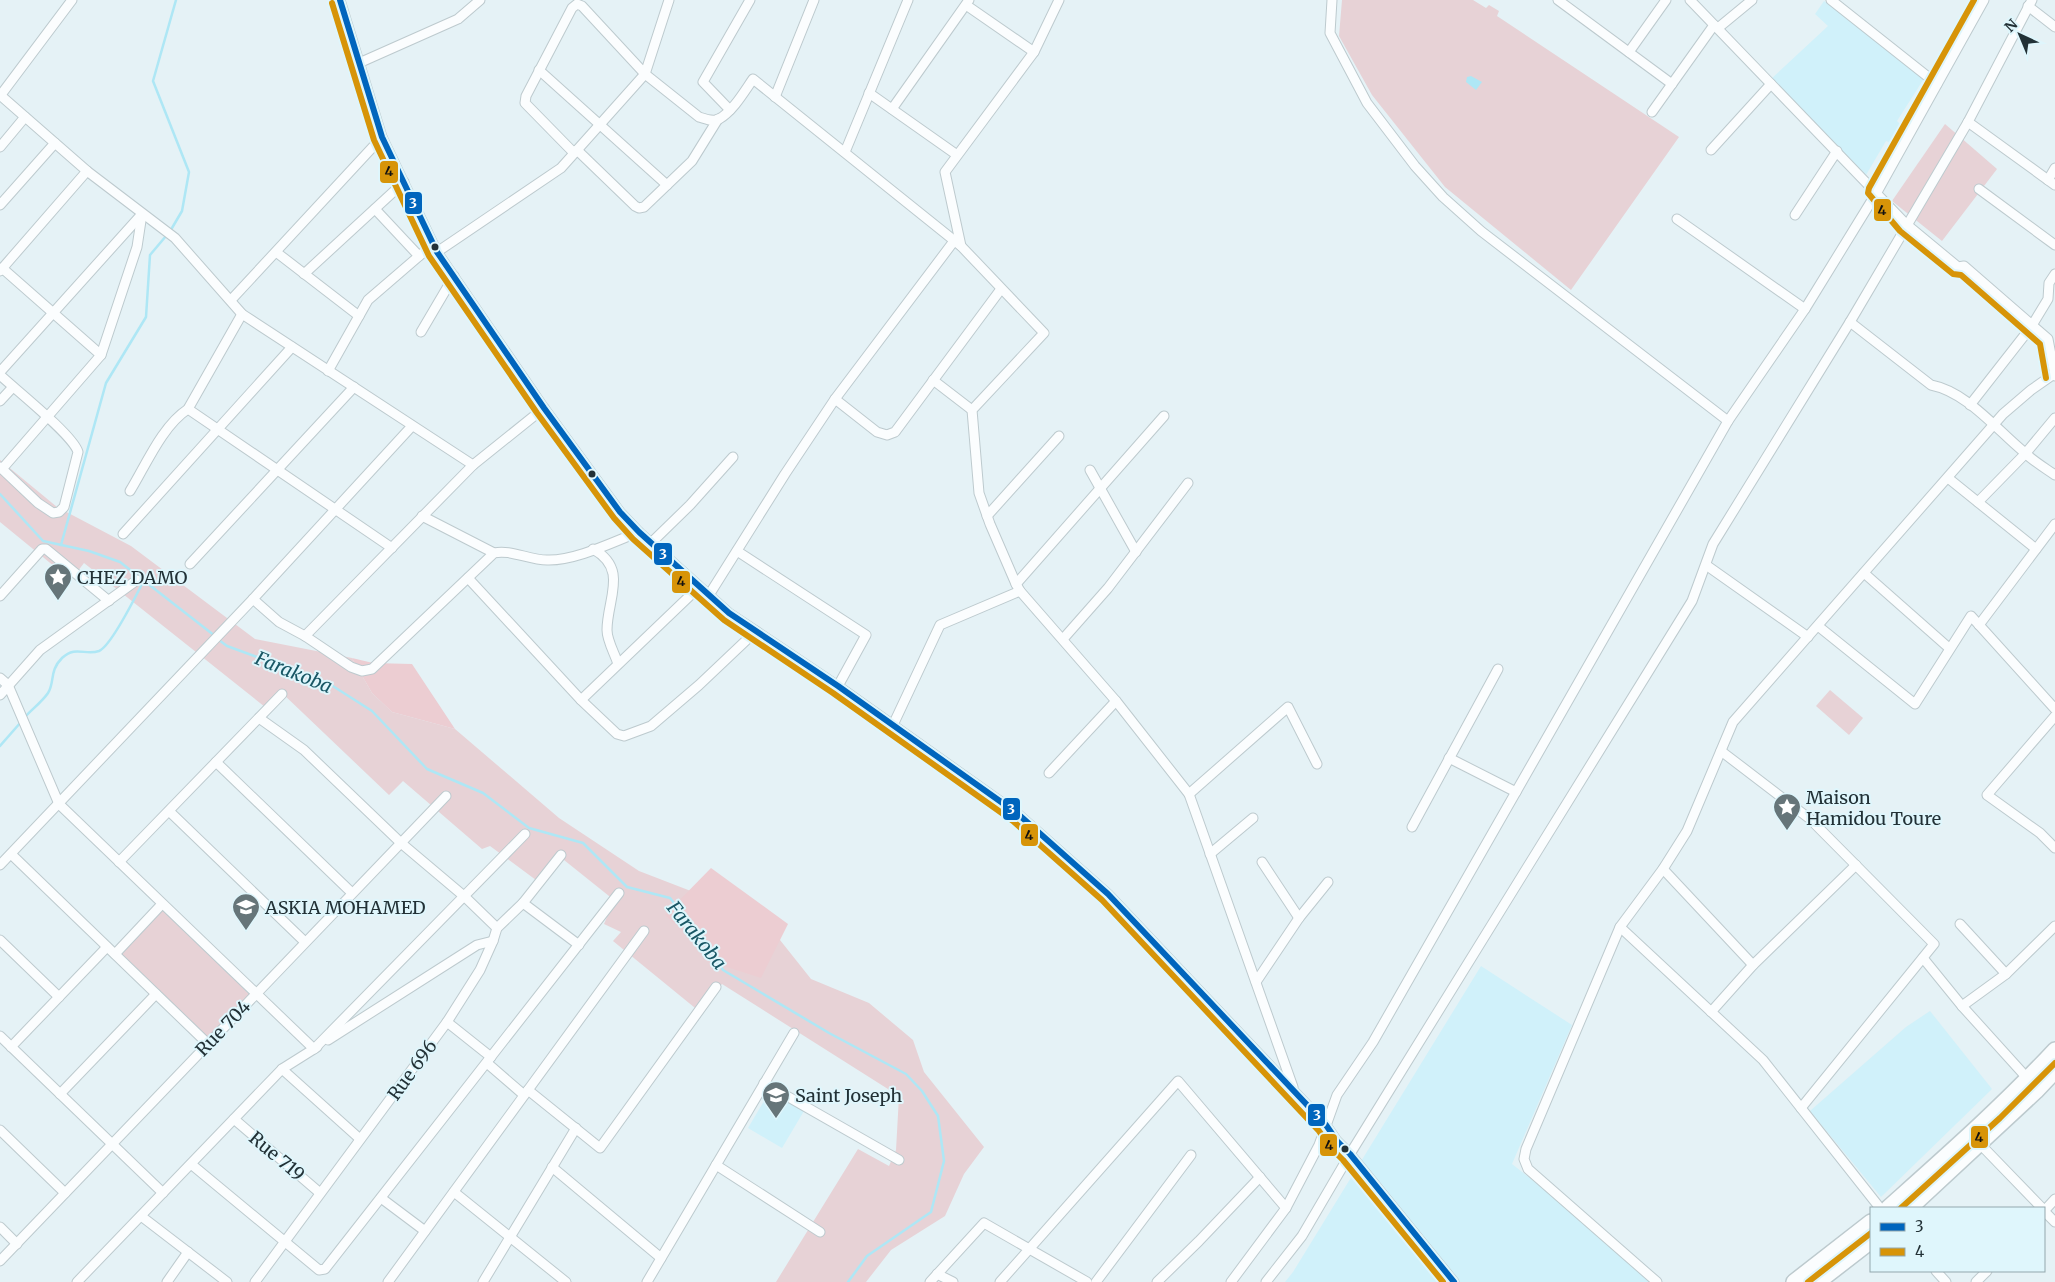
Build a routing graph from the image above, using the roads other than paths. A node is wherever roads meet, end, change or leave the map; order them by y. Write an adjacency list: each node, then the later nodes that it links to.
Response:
1 (72, 0): 29 (street)
2 (340, 0): 22 (street)
3 (480, 0): 22 (street)
4 (669, 0): 24 (street)
5 (750, 0): 32 (street)
6 (814, 0): 30 (street)
7 (908, 0): 28 (street)
8 (1059, 0): 20 (street)
9 (1332, 0): 95 (street)
10 (1558, 0): 21 (street)
11 (1666, 0): 21 (street)
12 (1690, 0): 18 (street)
13 (1752, 0): 18 (street)
14 (1831, 0): 27 (street)
15 (1981, 1): 27 (street)
16 (967, 2): 20 (street); 31 (street)
17 (2030, 3): 19 (street); 36 (street)
18 (1716, 26): 25 (street); 26 (street)
19 (2055, 27)
20 (1034, 52): 45 (street)
21 (1629, 52): 25 (street)
22 (359, 63): 38 (street)
23 (540, 70): 24 (street); 37 (street); 42 (street)
24 (645, 74): 35 (street); 37 (street)
25 (1672, 84): 33 (street)
26 (1772, 84): 41 (street); 43 (street)
27 (1937, 84): 52 (street)
28 (869, 93): 31 (street); 44 (street)
29 (0, 95): 34 (street)
30 (775, 96): 32 (street); 44 (street)
31 (892, 109): 45 (street)
32 (730, 110): 35 (street)
33 (1652, 112)
34 (25, 117): 39 (street); 40 (street)
35 (718, 119): 50 (street)
36 (1968, 122): 49 (street); 58 (street)
37 (600, 124): 42 (street); 50 (street)
38 (382, 137): 48 (street); 62 (street)
39 (54, 143): 47 (street); 53 (street)
40 (0, 146)
41 (1711, 150)
42 (576, 151): 50 (street); 61 (street)
43 (1837, 151): 52 (street); 56 (street)
44 (845, 152): 59 (street)
45 (957, 155): 59 (street)
46 (2055, 168): 49 (street)
47 (87, 171): 55 (street); 64 (street)
48 (404, 182): 54 (street); 61 (street)
49 (2051, 182)
50 (667, 185)
51 (1979, 189): 60 (street)
52 (1877, 192): 58 (street); 70 (street)
53 (0, 205)
54 (375, 209): 63 (street); 65 (street)
55 (142, 214): 69 (street); 71 (street); 79 (street)
56 (1795, 215)
57 (1677, 219): 70 (street)
58 (1906, 224): 74 (street); 75 (street)
59 (958, 244): 68 (street); 86 (street)
60 (2055, 245)
61 (435, 248): 63 (street); 67 (street)
62 (276, 252): 65 (street); 69 (street)
63 (420, 256): 73 (street)
64 (1, 269): 71 (street)
65 (304, 274): 73 (street)
66 (2055, 274): 75 (street)
67 (454, 276): 76 (street); 89 (street)
68 (1001, 289): 83 (street); 91 (street)
69 (231, 300): 72 (street)
70 (1805, 309): 95 (street)
71 (53, 313): 79 (street); 81 (street)
72 (242, 314): 78 (street); 90 (street)
73 (359, 316): 80 (street)
74 (1850, 322): 88 (street); 128 (street)
75 (2033, 324): 77 (street); 88 (street)
76 (421, 332)
77 (2052, 345): 82 (street)
78 (292, 347): 80 (street); 99 (street)
79 (101, 354): 92 (street)
80 (328, 371): 85 (street)
81 (0, 373): 84 (street)
82 (2054, 375): 96 (street)
83 (933, 380): 86 (street); 91 (street)
84 (13, 387): 87 (street); 92 (street)
85 (354, 388): 97 (street); 106 (street)
86 (835, 400): 124 (street)
87 (0, 401)
88 (1970, 405): 96 (street)
89 (544, 408): 104 (street); 118 (street)
90 (188, 409): 99 (street); 112 (street)
91 (972, 410): 116 (street)
92 (47, 416): 105 (street); 105 (street)
93 (1164, 416): 111 (street)
94 (2055, 418): 102 (street)
95 (1728, 421): 163 (street)
96 (1993, 425): 102 (street); 109 (street)
97 (412, 426): 104 (street); 114 (street)
98 (2055, 426): 100 (street)
99 (218, 429): 106 (street); 119 (street)
100 (2055, 431)
101 (1059, 436): 116 (street)
102 (2025, 454): 108 (street); 113 (street)
103 (733, 457): 120 (street)
104 (473, 466): 115 (street)
105 (1, 468)
106 (277, 470): 114 (street); 127 (street)
107 (1090, 470): 111 (street)
108 (2055, 475)
109 (1948, 478): 113 (street); 129 (street)
110 (1188, 483): 125 (street)
111 (1100, 489): 125 (street); 133 (street)
112 (130, 491)
113 (1978, 502): 123 (street)
114 (336, 509): 121 (street); 136 (street)
115 (422, 516): 121 (street); 126 (street)
116 (987, 516): 133 (street)
117 (2055, 524): 123 (street)
118 (639, 532): 120 (street); 122 (street)
119 (123, 534)
120 (651, 543): 132 (street)
121 (392, 548): 141 (street)
122 (594, 549): 126 (street); 145 (street)
123 (2036, 549): 138 (street)
124 (737, 551): 134 (street); 149 (street)
125 (1136, 552): 143 (street)
126 (494, 553): 130 (street)
127 (190, 564)
128 (1706, 564): 142 (street); 230 (street)
129 (1864, 573): 139 (street); 144 (street)
130 (468, 578): 141 (street); 152 (street)
131 (137, 580): 137 (street)
132 (699, 587): 134 (street); 145 (street)
133 (1018, 587): 143 (street); 157 (street)
134 (709, 595): 140 (street)
135 (0, 596): 137 (street)
136 (253, 599): 141 (street); 166 (street)
137 (108, 601): 148 (street)
138 (1979, 625): 144 (street); 154 (street)
139 (1818, 626): 142 (street); 144 (street)
140 (756, 631): 149 (street); 152 (street)
141 (305, 636)
142 (1808, 637): 158 (street)
143 (1064, 639): 153 (street)
144 (1949, 648)
145 (618, 664): 152 (street)
146 (1498, 669): 159 (street)
147 (0, 678): 148 (street)
148 (8, 686): 151 (street); 166 (street)
149 (838, 686): 157 (street)
150 (282, 694): 155 (street)
151 (0, 695)
152 (581, 700)
153 (1116, 701): 162 (street); 164 (street)
154 (2055, 709)
155 (259, 718): 160 (street); 171 (street)
156 (2053, 721): 172 (street)
157 (894, 725): 219 (street)
158 (1721, 750): 178 (street); 179 (street)
159 (1449, 758): 163 (street); 169 (street)
160 (216, 762): 167 (street); 181 (street)
161 (1317, 764): 164 (street)
162 (1049, 773)
163 (1516, 792): 224 (street)
164 (1189, 794): 173 (street)
165 (446, 796): 171 (street, Rue 704)
166 (59, 804): 175 (street); 176 (street)
167 (169, 811): 176 (street); 194 (street)
168 (1253, 818): 173 (street)
169 (1412, 827)
170 (525, 834): 183 (street)
171 (401, 843): 181 (street, Rue 704); 183 (street)
172 (2055, 848)
173 (1210, 854): 200 (street)
174 (561, 855): 184 (street)
175 (4, 858): 196 (street)
176 (119, 862): 185 (street)
177 (1262, 862): 186 (street)
178 (1856, 865): 197 (street); 198 (street)
179 (1663, 869): 189 (street); 198 (street)
180 (1328, 882): 186 (street)
181 (352, 893): 194 (street, Rue 704)
182 (620, 893): 195 (street)
183 (465, 897): 190 (street); 212 (street)
184 (523, 903): 190 (street); 195 (street)
185 (162, 904): 196 (street); 203 (street)
186 (1299, 918): 200 (street)
187 (1960, 924): 199 (street)
188 (2055, 926): 199 (street)
189 (1620, 927): 206 (street); 284 (street)
190 (497, 928): 193 (street, Rue 696)
191 (644, 931): 220 (street)
192 (0, 940): 204 (street)
193 (494, 941): 207 (street, Rue 696); 212 (street)
194 (306, 942): 203 (street, Rue 704)
195 (579, 946): 214 (street)
196 (111, 951): 202 (street); 204 (street)
197 (1923, 958): 205 (street); 222 (street)
198 (1753, 965): 206 (street)
199 (2006, 974): 205 (street)
200 (1256, 982): 219 (street)
201 (716, 987): 225 (street)
202 (156, 994): 210 (street); 221 (street)
203 (256, 994): 210 (street, Rue 704); 212 (street)
204 (59, 997): 211 (street)
205 (1962, 1006): 217 (street)
206 (1711, 1012): 222 (street)
207 (447, 1022): 214 (street); 227 (street, Rue 696)
208 (794, 1033): 218 (street)
209 (0, 1036): 211 (street)
210 (208, 1044): 228 (street, Rue 704)
211 (11, 1047): 221 (street)
212 (314, 1049): 215 (street)
213 (2055, 1050): 217 (main road)
214 (489, 1060): 220 (street); 241 (street)
215 (282, 1070): 223 (street); 227 (street)
216 (2055, 1071): 229 (main road)
217 (2028, 1079): 244 (main road)
218 (764, 1083): 232 (street); 234 (street)
219 (1294, 1089): 224 (street)
220 (526, 1092): 225 (street); 237 (street)
221 (60, 1094): 228 (street)
222 (1800, 1108): 243 (street)
223 (234, 1119): 233 (street); 239 (street, Rue 719)
224 (1326, 1125): 230 (street); 247 (street)
225 (576, 1128): 235 (street)
226 (0, 1130): 238 (street)
227 (360, 1139): 239 (street, Rue 696)
228 (112, 1144): 238 (street, Rue 704); 240 (street)
229 (1980, 1144): 245 (main road); 246 (street)
230 (1350, 1154): 282 (street); 283 (street)
231 (1191, 1155): 279 (street)
232 (899, 1160)
233 (191, 1164): 240 (street); 257 (street)
234 (716, 1165): 255 (street); 262 (street)
235 (552, 1167): 256 (street); 262 (street)
236 (1260, 1177): 247 (street); 260 (street); 280 (street)
237 (454, 1192): 254 (street); 256 (street)
238 (65, 1193): 259 (street, Rue 704)
239 (320, 1193): 257 (street, Rue 696)
240 (163, 1194): 250 (street)
241 (382, 1198): 254 (street); 257 (street)
242 (2055, 1199): 248 (street)
243 (1879, 1207)
244 (1889, 1207)
245 (1911, 1207)
246 (2040, 1207)
247 (1286, 1208): 281 (street)
248 (2045, 1208)
249 (2045, 1212): 251 (street)
250 (141, 1216): 261 (street); 267 (street)
251 (2055, 1222)
252 (1870, 1223): 285 (main road)
253 (0, 1227): 259 (street)
254 (425, 1231): 271 (street)
255 (820, 1232)
256 (510, 1237): 272 (street); 273 (street)
257 (285, 1242): 270 (street, Rue 696)
258 (1870, 1242): 286 (main road)
259 (17, 1244): 263 (street, Rue 704)
260 (1030, 1249): 266 (street); 277 (street); 278 (street)
261 (188, 1252): 268 (street); 269 (street)
262 (661, 1258): 274 (street)
263 (0, 1261)
264 (1937, 1272): 287 (street)
265 (1986, 1272): 288 (street)
266 (937, 1274): 275 (street); 276 (street)
267 (77, 1282)
268 (167, 1282)
269 (227, 1282)
270 (255, 1282)
271 (388, 1282)
272 (483, 1282)
273 (566, 1282)
274 (647, 1282)
275 (930, 1282)
276 (952, 1282)
277 (1000, 1282)
278 (1086, 1282)
279 (1096, 1282)
280 (1157, 1282)
281 (1231, 1282)
282 (1266, 1282)
283 (1454, 1282)
284 (1658, 1282)
285 (1794, 1282)
286 (1818, 1282)
287 (1946, 1282)
288 (1976, 1282)

